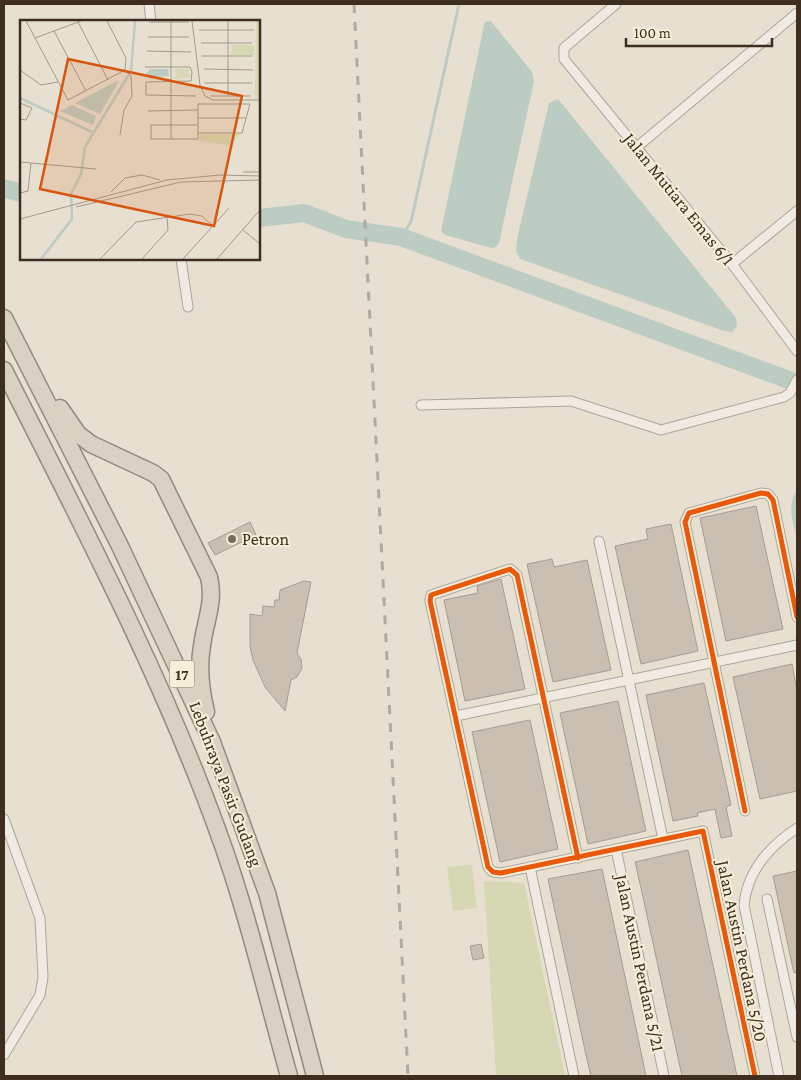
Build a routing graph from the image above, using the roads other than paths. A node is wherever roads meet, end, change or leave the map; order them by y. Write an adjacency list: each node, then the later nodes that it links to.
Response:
1 (149, 4): 4 (street)
2 (616, 4): 5 (street, Jalan Mutiara Emas 6/1)
3 (797, 13): 5 (street)
4 (151, 20)
5 (637, 147): 8 (street, Jalan Mutiara Emas 6/1)
6 (797, 211): 8 (street)
7 (181, 260): 9 (street)
8 (732, 264): 11 (street, Jalan Mutiara Emas 6/1)
9 (188, 307)
10 (7, 324): 22 (highway, Lebuhraya Pasir Gudang / 17); 22 (highway)
11 (797, 351)
12 (4, 370): 35 (highway, Lebuhraya Pasir Gudang / 17)
13 (797, 380): 14 (street)
14 (421, 405)
15 (599, 541): 19 (street)
16 (797, 617): 18 (street)
17 (797, 645): 18 (street)
18 (716, 661): 19 (street); 23 (street)
19 (630, 680): 20 (street); 26 (street)
20 (542, 698): 21 (street); 21 (street); 28 (street)
21 (456, 716): 29 (street)
22 (212, 742): 33 (highway, Lebuhraya Pasir Gudang / 17)
23 (745, 811)
24 (4, 819): 34 (street)
25 (797, 828): 41 (street)
26 (663, 839): 27 (street); 40 (street, Jalan Austin Perdana 5/20)
27 (616, 849): 28 (street); 39 (street, Jalan Austin Perdana 5/21)
28 (578, 858): 29 (street)
29 (530, 868): 38 (street)
30 (767, 899): 31 (street)
31 (793, 996): 32 (street)
32 (797, 1037)
33 (310, 1049): 36 (highway, Lebuhraya Pasir Gudang / 17); 37 (highway)
34 (4, 1055)
35 (289, 1076)
36 (316, 1076)
37 (320, 1076)
38 (574, 1076)
39 (664, 1076)
40 (755, 1076)
41 (779, 1076)

